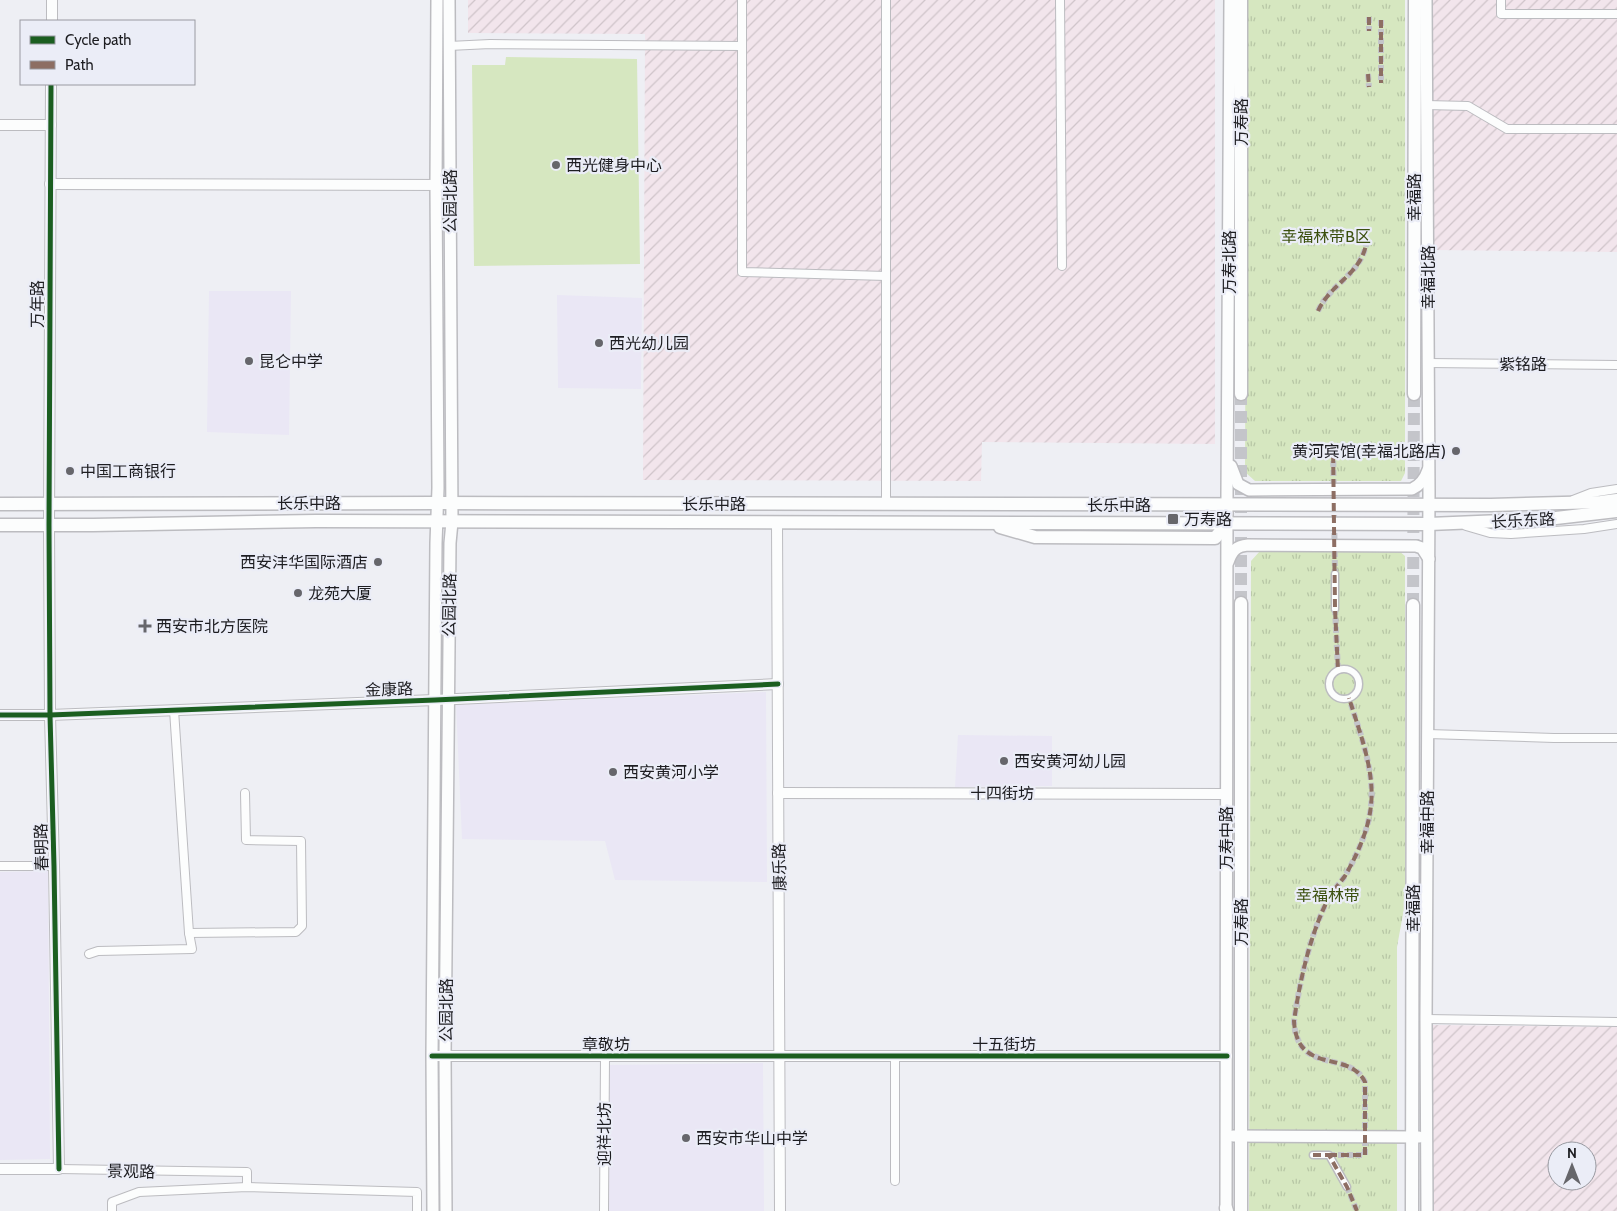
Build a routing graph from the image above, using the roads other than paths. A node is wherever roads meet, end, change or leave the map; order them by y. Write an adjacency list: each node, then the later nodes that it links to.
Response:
1 (52, 0): 13 (street)
2 (437, 0): 22 (main road, 公园北路)
3 (448, 0): 14 (main road, 公园北路)
4 (742, 0): 15 (street)
5 (886, 0): 25 (street)
6 (1060, 0): 24 (street)
7 (1230, 0): 30 (main road, 万寿北路)
8 (1241, 0): 28 (main road, 万寿路)
9 (1415, 0): 29 (main road, 幸福路)
10 (1426, 0): 17 (main road, 幸福北路)
11 (1501, 0): 12 (street)
12 (1617, 14)
13 (52, 20)
14 (448, 46): 15 (street); 23 (main road, 公园北路)
15 (742, 46): 25 (street)
16 (51, 85): 19 (street, 万年路)
17 (1426, 105): 20 (street); 26 (main road, 幸福北路)
18 (0, 125): 19 (street)
19 (51, 125): 21 (street, 万年路)
20 (1617, 130)
21 (50, 184): 22 (street); 37 (street, 万年路)
22 (436, 185): 23 (street); 35 (main road, 公园北路)
23 (449, 185): 38 (main road, 公园北路)
24 (1062, 266)
25 (886, 276): 40 (street)
26 (1428, 363): 27 (street, 紫铭路); 31 (main road, 幸福北路)
27 (1617, 365)
28 (1241, 394)
29 (1414, 394)
30 (1227, 452): 31 (main road); 41 (main road, 万寿北路)
31 (1429, 467): 42 (main road, 幸福北路)
32 (1617, 489): 34 (street)
33 (1617, 500): 34 (main road, 长乐东路)
34 (1569, 502): 42 (main road, 长乐东路)
35 (437, 503): 37 (main road, 长乐中路); 38 (main road, 长乐中路); 44 (main road, 公园北路)
36 (0, 504): 37 (main road, 长乐中路)
37 (49, 504): 53 (street, 万年路)
38 (451, 504): 40 (main road, 长乐中路); 45 (main road, 公园北路)
39 (939, 504): 40 (main road, 长乐中路); 41 (main road, 长乐中路); 47 (main road)
40 (886, 505)
41 (1227, 505): 42 (main road, 长乐中路); 49 (main road, 万寿北路)
42 (1429, 505): 50 (main road, 幸福北路)
43 (1617, 511): 48 (main road, 长乐东路)
44 (437, 522): 45 (main road, 长乐中路); 53 (main road, 长乐中路); 63 (main road, 公园北路)
45 (452, 522): 46 (main road, 长乐中路); 62 (main road, 公园北路)
46 (777, 522): 47 (main road, 长乐中路); 60 (street, 康乐路)
47 (939, 523): 49 (main road, 长乐中路)
48 (1457, 523): 50 (main road, 长乐东路); 51 (street)
49 (1227, 524): 50 (main road, 长乐中路); 55 (main road, 万寿中路)
50 (1429, 524): 54 (main road, 幸福中路)
51 (1617, 524)
52 (0, 525): 53 (main road, 长乐中路)
53 (49, 525): 66 (street, 春明路)
54 (1429, 559): 55 (main road); 67 (main road, 幸福中路)
55 (1227, 565): 71 (main road, 万寿中路)
56 (1334, 574): 59 (street)
57 (1241, 603): 74 (main road, 万寿路)
58 (1414, 605): 88 (main road, 幸福路)
59 (1335, 609)
60 (778, 684): 62 (street, 金康路); 70 (street, 康乐路)
61 (1354, 694): 61 (street)
62 (448, 699): 63 (street, 金康路); 81 (main road, 公园北路)
63 (436, 700): 64 (street, 金康路); 80 (main road, 公园北路)
64 (174, 710): 66 (street, 金康路); 75 (street)
65 (0, 714): 66 (street, 金康路)
66 (50, 715): 73 (street, 春明路)
67 (1428, 734): 68 (street); 78 (main road, 幸福中路)
68 (1617, 738)
69 (245, 793): 75 (street)
70 (778, 793): 71 (street, 十四街坊); 83 (street, 康乐路)
71 (1226, 794): 77 (main road, 万寿中路)
72 (0, 866): 73 (street)
73 (54, 866): 92 (street, 春明路)
74 (1241, 898): 77 (main road); 87 (main road, 万寿路)
75 (189, 933): 76 (street)
76 (89, 954)
77 (1226, 982): 85 (main road, 万寿中路)
78 (1426, 1019): 79 (street); 89 (main road, 幸福中路)
79 (1617, 1022)
80 (432, 1056): 81 (street, 章敬坊); 99 (main road, 公园北路)
81 (445, 1056): 82 (street, 章敬坊); 100 (main road, 公园北路)
82 (605, 1056): 83 (street, 章敬坊); 101 (street, 迎祥北坊)
83 (780, 1056): 84 (street, 十五街坊); 102 (street, 康乐路)
84 (895, 1056): 85 (street, 十五街坊); 93 (street)
85 (1226, 1056): 86 (main road, 万寿中路)
86 (1227, 1136): 87 (main road); 96 (main road, 万寿中路)
87 (1241, 1137): 88 (main road); 103 (main road, 万寿路)
88 (1412, 1137): 89 (main road); 104 (main road, 幸福路)
89 (1426, 1137): 105 (main road, 幸福中路)
90 (1313, 1154): 95 (street)
91 (0, 1169): 92 (street, 景观路)
92 (59, 1169): 94 (street, 景观路)
93 (895, 1180)
94 (247, 1187): 97 (street); 98 (street)
95 (1347, 1187)
96 (1226, 1210)
97 (112, 1211)
98 (417, 1211)
99 (433, 1211)
100 (446, 1211)
101 (604, 1211)
102 (780, 1211)
103 (1241, 1211)
104 (1412, 1211)
105 (1427, 1211)

